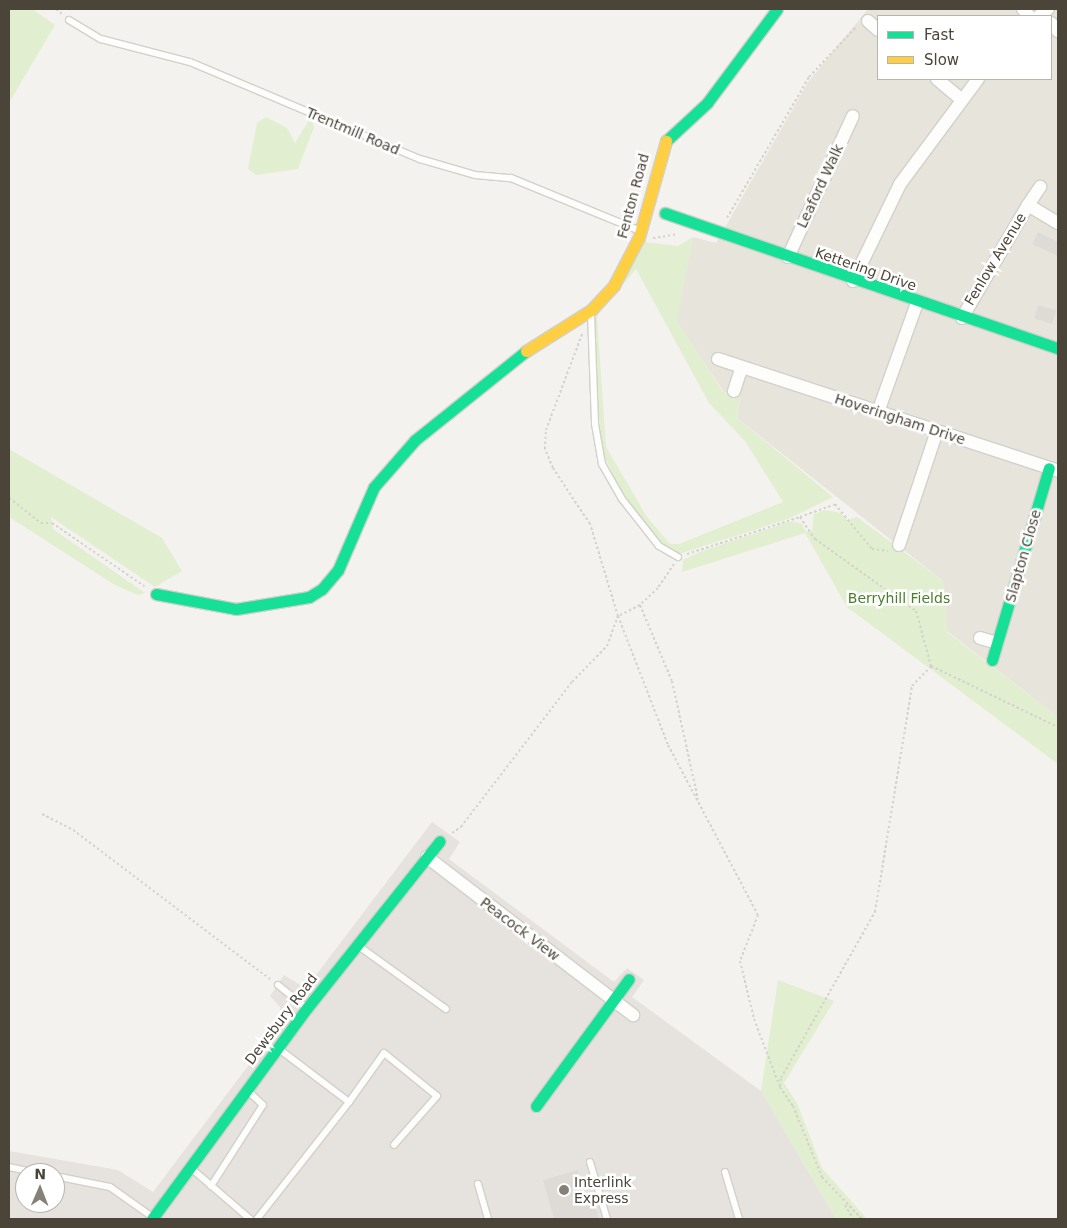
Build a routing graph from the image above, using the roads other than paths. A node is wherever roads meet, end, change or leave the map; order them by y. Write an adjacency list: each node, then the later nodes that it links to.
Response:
1 (777, 9): 11 (street, Fenton Road)
2 (69, 20): 11 (lane, Trentmill Road)
3 (938, 80): 5 (street)
4 (977, 80): 5 (street)
5 (960, 98): 13 (street)
6 (853, 116): 12 (street, Leaford Walk)
7 (1040, 187): 8 (street)
8 (1028, 205): 10 (street, Fenlow Avenue); 16 (street, Fenlow Avenue)
9 (665, 213): 12 (street, Kettering Drive)
10 (1058, 223)
11 (640, 234): 15 (street, Fenton Road)
12 (788, 257): 13 (street, Kettering Drive)
13 (852, 281): 14 (street, Kettering Drive)
14 (917, 303): 16 (street, Kettering Drive); 21 (street)
15 (591, 310): 27 (lane); 28 (street, Fenton Road)
16 (962, 318): 17 (street, Kettering Drive)
17 (1058, 348)
18 (718, 359): 19 (street, Hoveringham Drive)
19 (742, 367): 20 (street); 21 (street, Hoveringham Drive)
20 (734, 391)
21 (878, 412): 22 (street, Hoveringham Drive)
22 (937, 431): 23 (street, Hoveringham Drive); 24 (street)
23 (1054, 470): 30 (street, Slapton Close)
24 (906, 523): 25 (street); 26 (street)
25 (919, 527)
26 (899, 545)
27 (678, 556)
28 (156, 594)
29 (980, 638): 30 (street)
30 (997, 643): 31 (street, Slapton Close)
31 (992, 660)
32 (440, 841): 33 (street, Dewsbury Road)
33 (427, 857): 34 (street, Dewsbury Road); 37 (street, Peacock View)
34 (358, 945): 38 (street, Dewsbury Road); 39 (lane)
35 (629, 979): 37 (street)
36 (278, 985): 38 (lane)
37 (614, 1000): 40 (street, Peacock View); 44 (street)
38 (307, 1008): 41 (street, Dewsbury Road)
39 (446, 1009)
40 (632, 1015)
41 (278, 1049): 42 (street, Dewsbury Road); 43 (lane)
42 (247, 1090): 47 (street, Dewsbury Road); 51 (lane)
43 (349, 1102): 45 (lane); 54 (lane)
44 (536, 1106)
45 (394, 1145)
46 (590, 1162): 56 (lane)
47 (190, 1168): 51 (lane); 52 (street, Dewsbury Road)
48 (725, 1172): 57 (lane)
49 (65, 1178): 52 (lane)
50 (478, 1184): 55 (lane)
51 (211, 1186): 53 (lane)
52 (152, 1218)
53 (250, 1219)
54 (257, 1219)
55 (488, 1219)
56 (607, 1219)
57 (739, 1219)

